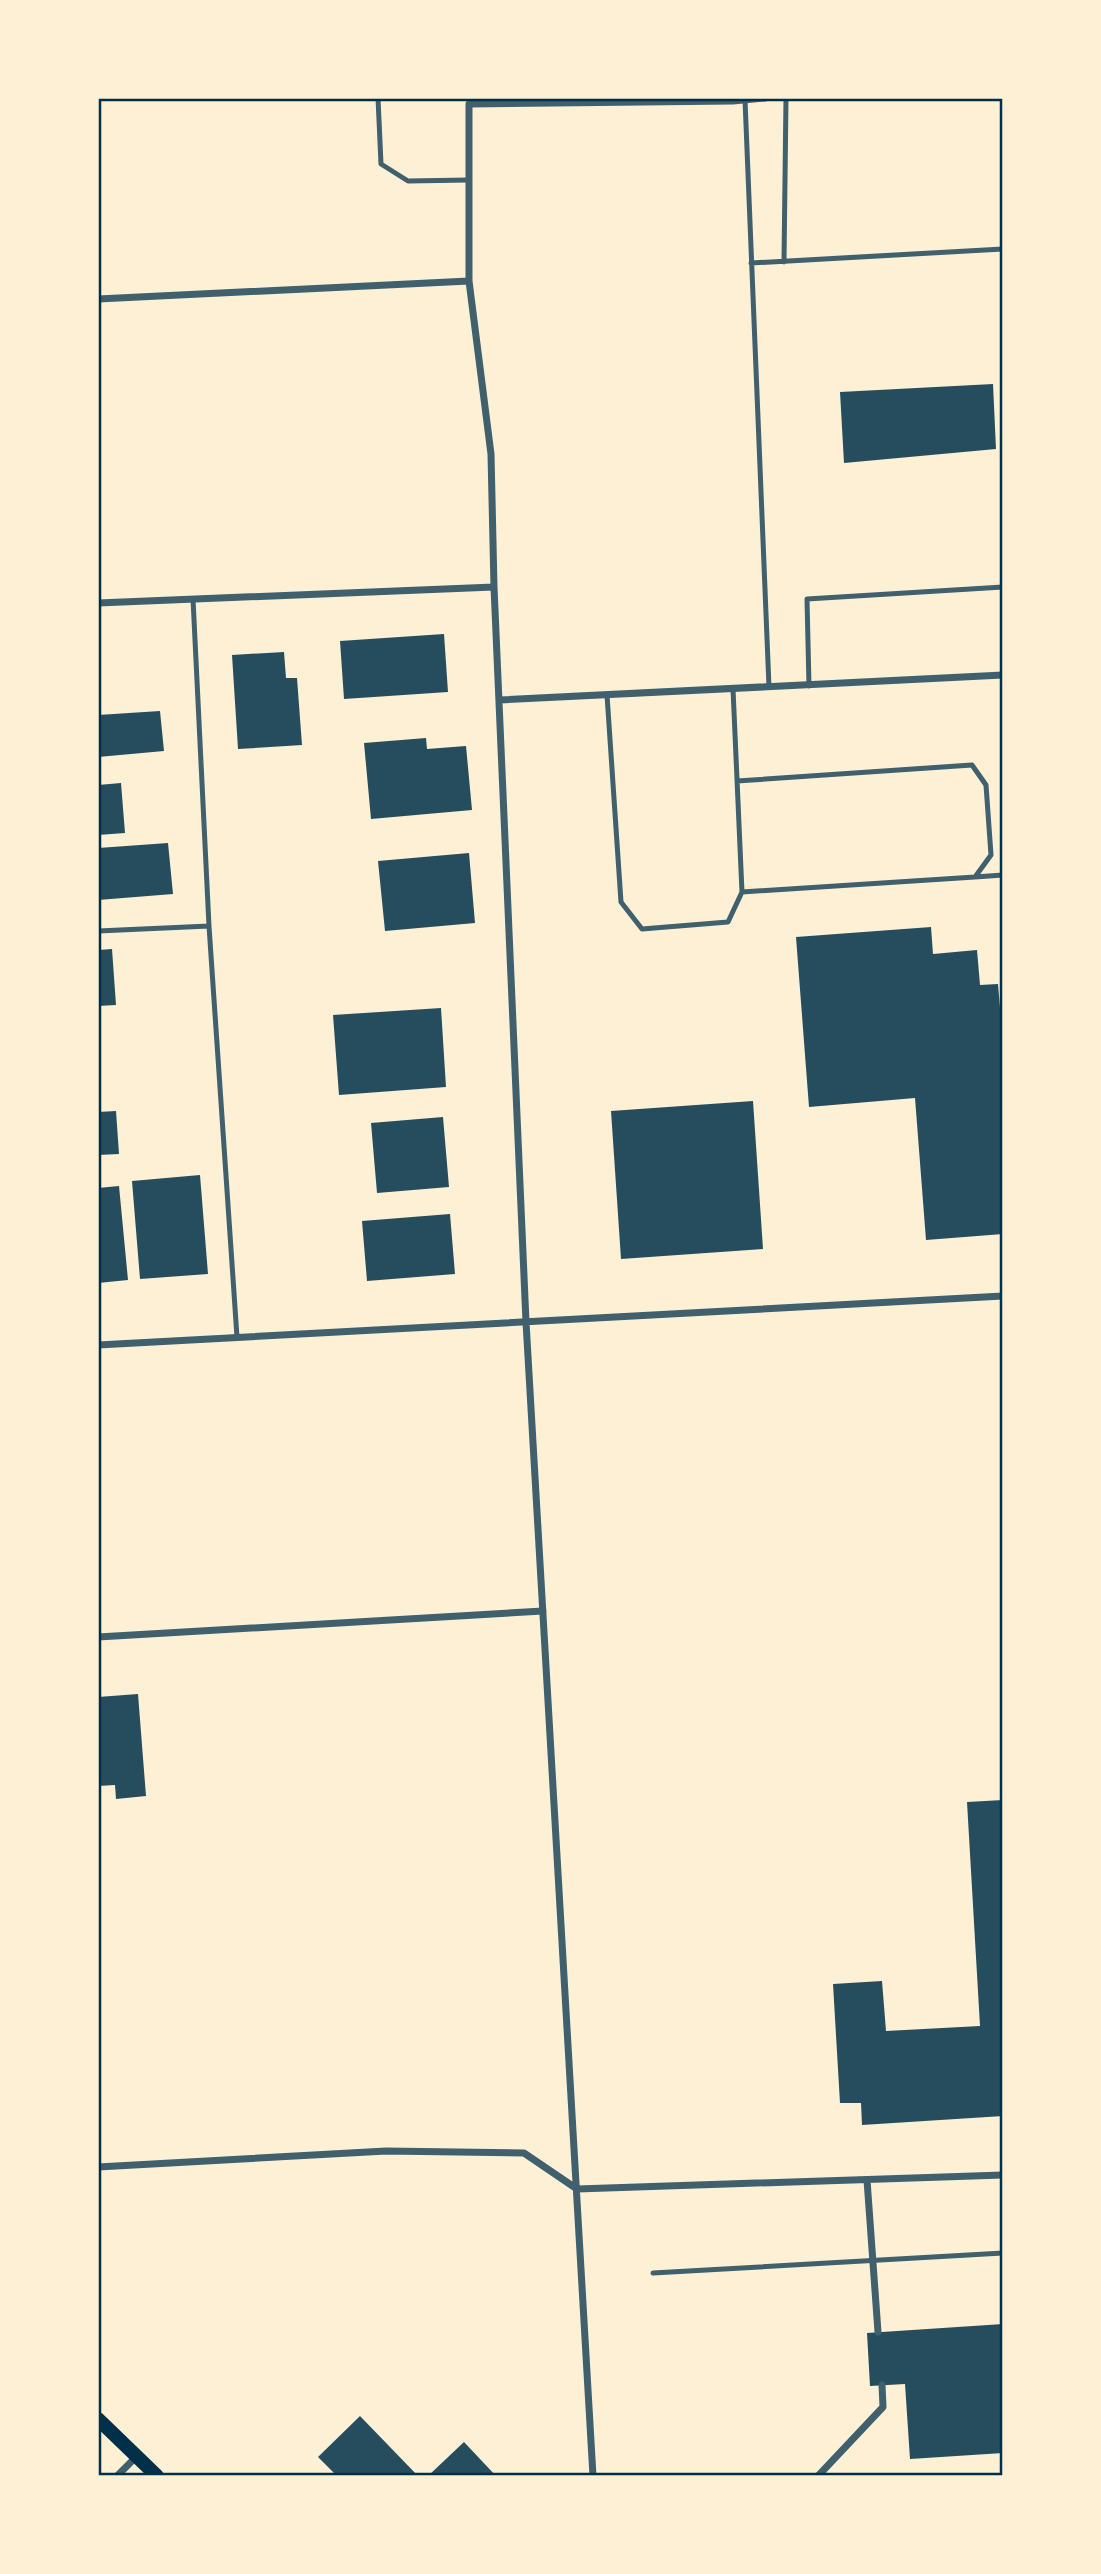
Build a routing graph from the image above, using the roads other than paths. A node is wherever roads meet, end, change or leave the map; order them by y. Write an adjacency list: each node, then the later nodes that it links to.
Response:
1 (378, 98): 6 (lane)
2 (765, 98): 5 (street)
3 (786, 98): 8 (lane)
4 (733, 100): 5 (street); 6 (street)
5 (745, 100): 9 (lane)
6 (469, 180): 10 (street)
7 (1003, 249): 8 (lane)
8 (784, 262): 9 (lane)
9 (751, 263): 18 (lane)
10 (469, 281): 11 (street); 12 (street)
11 (98, 299)
12 (494, 587): 14 (street); 21 (street)
13 (1003, 587): 17 (lane)
14 (193, 599): 15 (street); 26 (lane)
15 (98, 603)
16 (1003, 675): 17 (street)
17 (809, 686): 18 (street)
18 (769, 687): 19 (street)
19 (733, 689): 20 (street); 22 (lane)
20 (607, 695): 21 (street); 25 (lane)
21 (500, 701): 29 (street)
22 (737, 781): 24 (lane); 25 (lane)
23 (1003, 874): 24 (lane)
24 (975, 877): 25 (lane)
25 (743, 892)
26 (209, 926): 27 (lane); 30 (lane)
27 (98, 931)
28 (1003, 1297): 29 (street)
29 (526, 1322): 30 (street); 32 (street)
30 (237, 1337): 31 (street)
31 (98, 1345)
32 (543, 1611): 33 (street); 37 (street)
33 (98, 1637)
34 (98, 2167): 37 (street)
35 (1003, 2175): 36 (street)
36 (867, 2180): 37 (street); 39 (street)
37 (577, 2189): 47 (street)
38 (1003, 2253): 39 (lane)
39 (872, 2260): 40 (lane); 41 (street)
40 (653, 2273)
41 (878, 2332)
42 (882, 2385): 48 (street)
43 (98, 2419): 44 (main road)
44 (137, 2455): 45 (street); 46 (main road)
45 (117, 2476)
46 (158, 2476)
47 (593, 2476)
48 (818, 2476)

